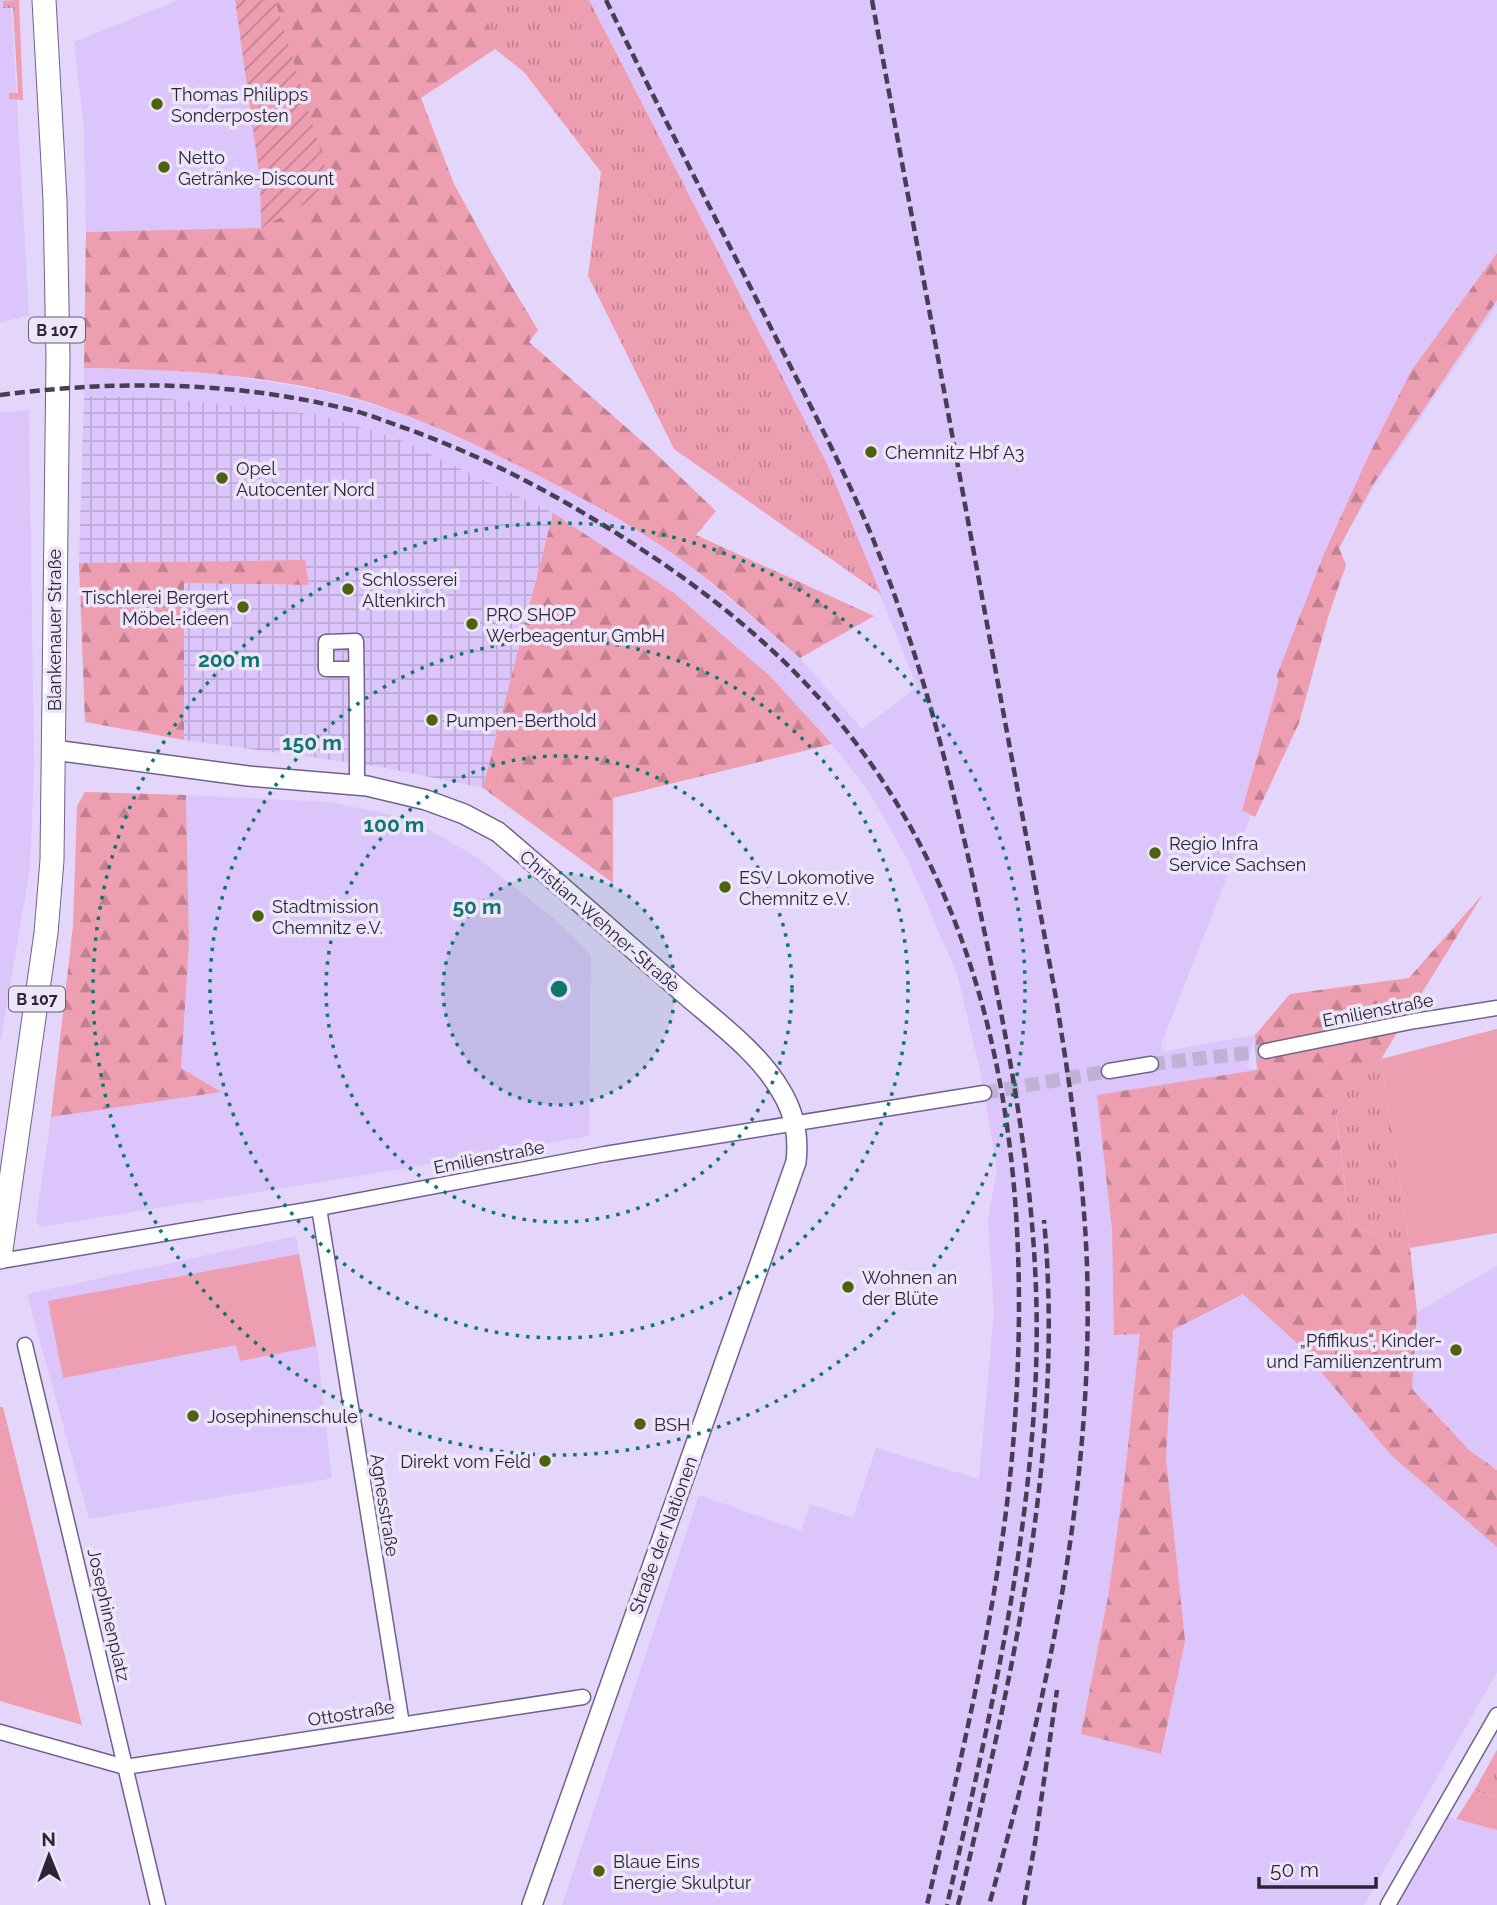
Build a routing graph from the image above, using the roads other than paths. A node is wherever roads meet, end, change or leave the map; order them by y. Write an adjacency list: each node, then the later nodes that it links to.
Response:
1 (44, 0): 3 (main road, Blankenauer Straße / B 107)
2 (356, 669): 4 (street)
3 (54, 750): 4 (main road, Christian-Wehner-Straße); 12 (main road, Blankenauer Straße / B 107)
4 (357, 784): 10 (main road, Christian-Wehner-Straße)
5 (1497, 1008): 6 (street, Emilienstraße)
6 (1266, 1051)
7 (1151, 1064): 8 (street)
8 (1109, 1071)
9 (985, 1093): 10 (street, Emilienstraße)
10 (795, 1124): 11 (street, Emilienstraße); 20 (main road, Straße der Nationen)
11 (318, 1208): 12 (street, Emilienstraße); 16 (street, Agnesstraße)
12 (0, 1259)
13 (25, 1345): 18 (street, Josephinenplatz)
14 (583, 1697): 16 (street, Ottostraße)
15 (1497, 1715): 21 (street)
16 (402, 1724): 18 (street, Ottostraße)
17 (0, 1732): 18 (street)
18 (125, 1767): 19 (street, Josephinenplatz)
19 (158, 1905)
20 (532, 1905)
21 (1388, 1905)

